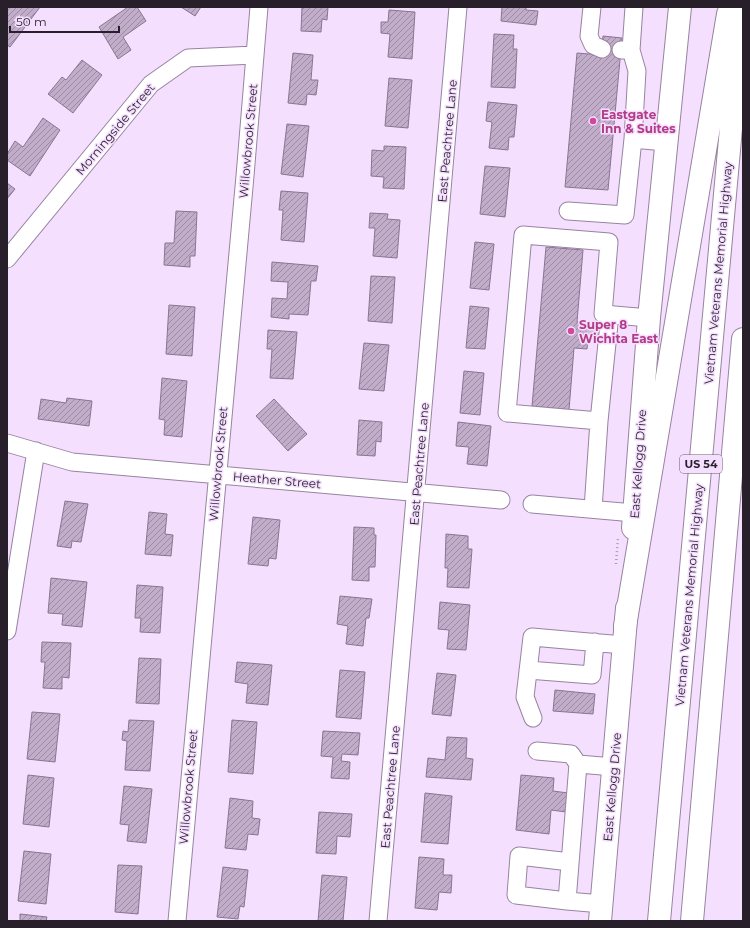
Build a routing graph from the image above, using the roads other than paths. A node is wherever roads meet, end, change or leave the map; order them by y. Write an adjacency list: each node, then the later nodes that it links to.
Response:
1 (259, 7): 9 (street, Willowbrook Street)
2 (458, 7): 22 (street, East Peachtree Lane)
3 (592, 7): 8 (street)
4 (634, 7): 10 (street)
5 (680, 7): 11 (main road, East Kellogg Drive)
6 (730, 7): 28 (main road)
7 (742, 7): 40 (main road, Vietnam Veterans Memorial Highway / US 54)
8 (602, 49)
9 (255, 55): 13 (street, Morningside Street); 21 (street, Willowbrook Street)
10 (633, 139): 11 (street); 12 (street)
11 (665, 142): 14 (main road, East Kellogg Drive)
12 (568, 211)
13 (7, 258)
14 (648, 318): 15 (street); 26 (main road, East Kellogg Drive)
15 (601, 322): 17 (street); 17 (street); 18 (street)
16 (743, 339): 41 (main road, US 54)
17 (605, 356): 18 (street)
18 (599, 421): 25 (street)
19 (7, 443): 20 (street, Heather Street)
20 (36, 451): 21 (street, Heather Street); 27 (street)
21 (217, 475): 22 (street, Heather Street); 38 (street, Willowbrook Street)
22 (416, 494): 23 (street, Heather Street); 39 (street, East Peachtree Lane)
23 (501, 500)
24 (532, 504): 25 (street)
25 (593, 509): 26 (street)
26 (634, 513): 28 (main road, East Kellogg Drive)
27 (7, 631)
28 (624, 635): 29 (street); 34 (main road, East Kellogg Drive)
29 (595, 642): 30 (street); 30 (street)
30 (528, 670): 31 (street)
31 (533, 718)
32 (537, 751): 33 (street)
33 (578, 764): 34 (street); 35 (street)
34 (614, 767): 37 (main road, East Kellogg Drive)
35 (570, 862): 36 (street); 36 (street)
36 (567, 901): 37 (street)
37 (601, 913)
38 (177, 921)
39 (378, 921)
40 (660, 921)
41 (692, 921)

